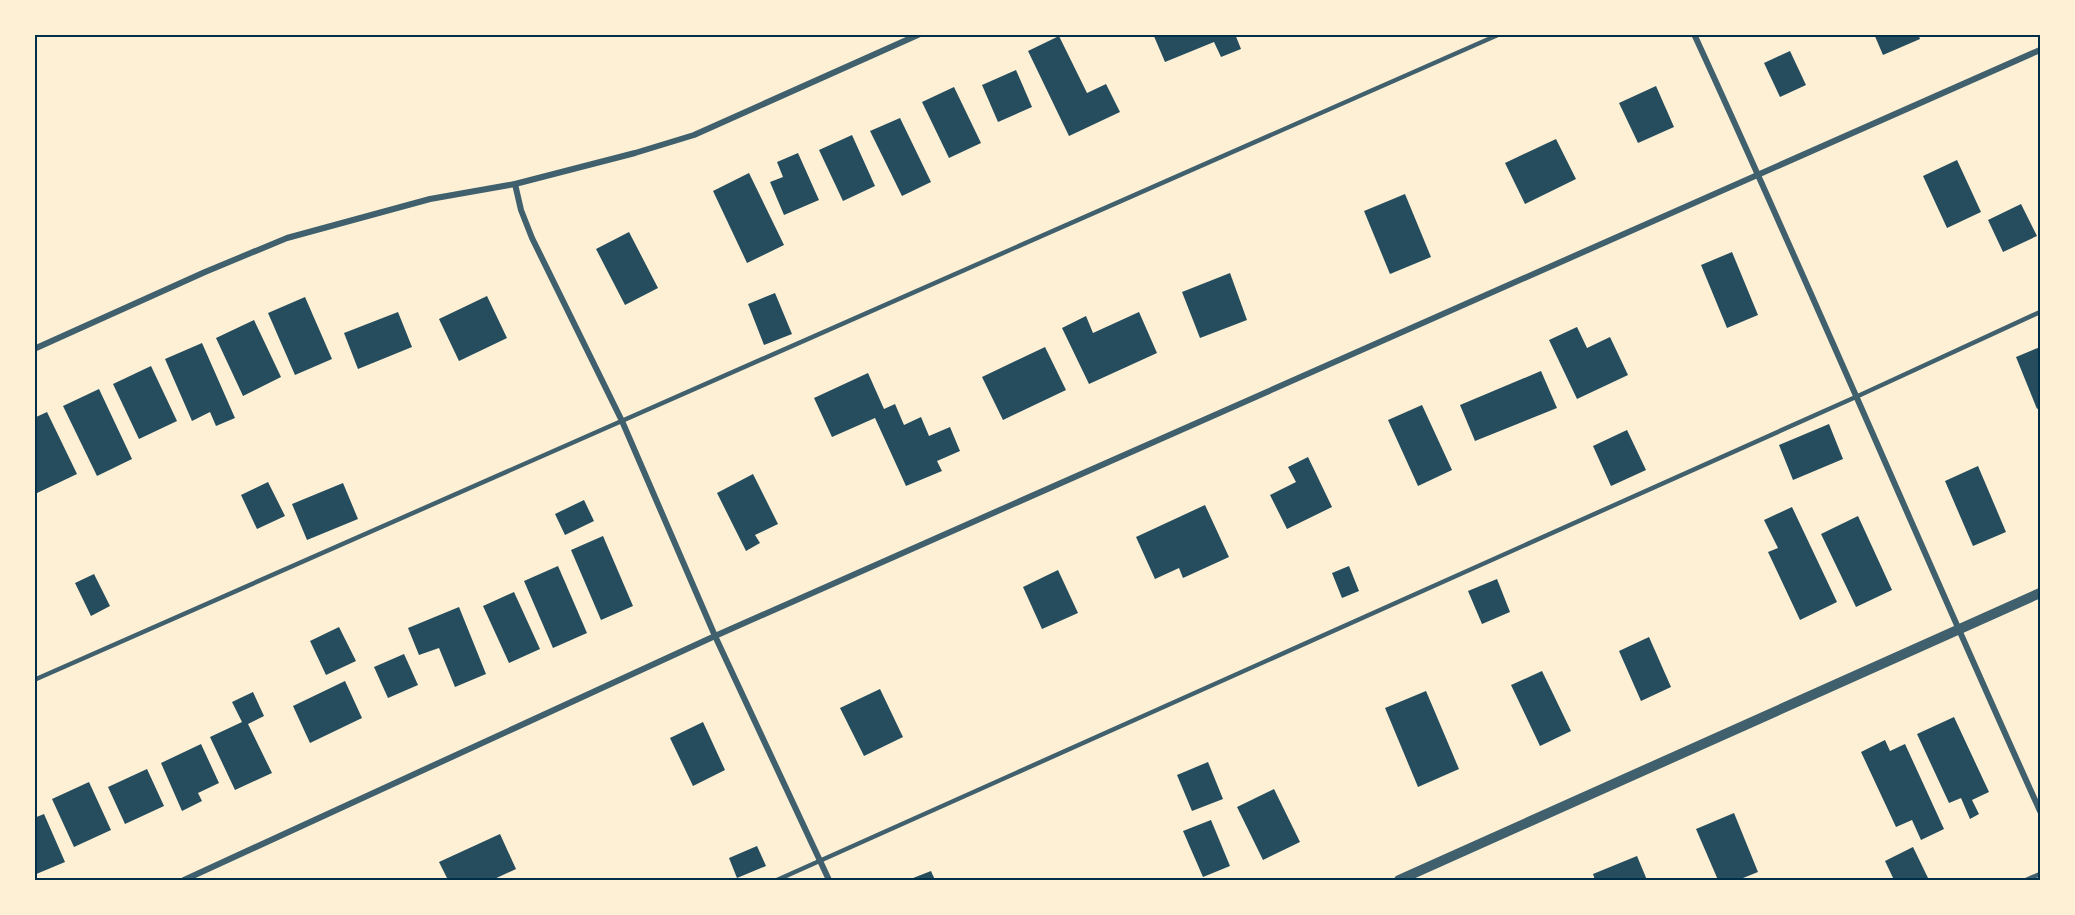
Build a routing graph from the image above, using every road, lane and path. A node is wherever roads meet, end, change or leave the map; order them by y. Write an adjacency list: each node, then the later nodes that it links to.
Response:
1 (921, 34): 6 (street)
2 (1500, 34): 10 (lane)
3 (1694, 34): 5 (street)
4 (2040, 50): 5 (street)
5 (1758, 174): 9 (street); 13 (street)
6 (515, 184): 8 (street); 10 (street)
7 (2040, 312): 9 (lane)
8 (34, 349)
9 (1858, 396): 12 (street); 16 (lane)
10 (622, 421): 13 (street); 14 (lane)
11 (2040, 593): 12 (street)
12 (1959, 630): 15 (street); 21 (street)
13 (715, 636): 16 (street); 18 (street)
14 (34, 681)
15 (2040, 811)
16 (820, 861): 19 (lane); 20 (street)
17 (2040, 874): 22 (lane)
18 (184, 880)
19 (777, 880)
20 (829, 880)
21 (1399, 880)
22 (2026, 880)

